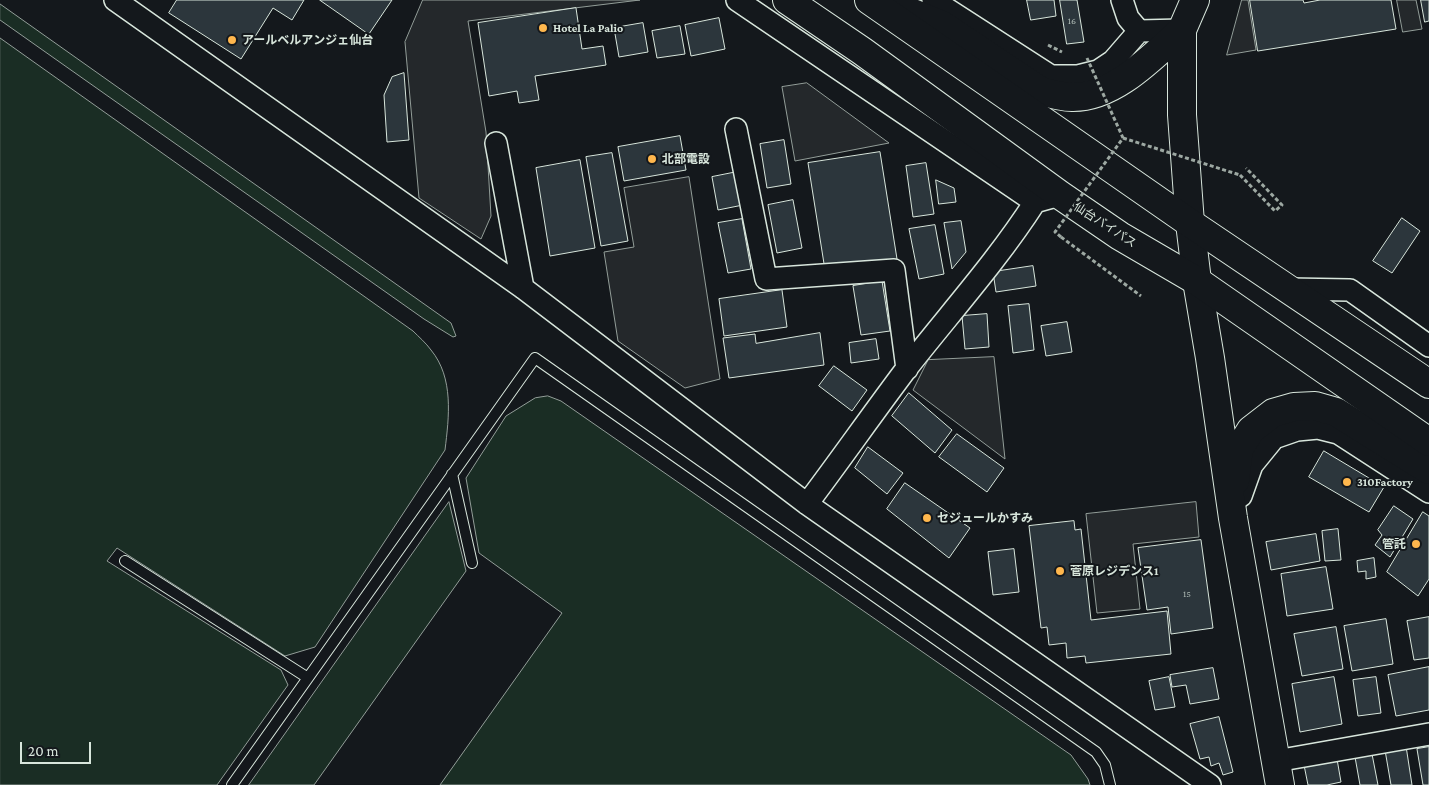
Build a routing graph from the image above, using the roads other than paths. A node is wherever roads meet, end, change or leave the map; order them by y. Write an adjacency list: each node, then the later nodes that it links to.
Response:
1 (115, 0): 16 (street)
2 (737, 0): 13 (street)
3 (787, 0): 13 (main road, 仙台バイパス)
4 (869, 0): 14 (main road)
5 (881, 0): 9 (main road)
6 (933, 0): 10 (street)
7 (1122, 0): 10 (street)
8 (1195, 0): 9 (main road)
9 (1182, 30): 10 (street); 14 (main road)
10 (1139, 31)
11 (736, 129): 19 (street)
12 (496, 143): 16 (street)
13 (1048, 198): 15 (main road, 仙台バイパス); 19 (street)
14 (1190, 223): 15 (main road); 17 (main road)
15 (1197, 281): 21 (main road, 仙台バイパス); 26 (main road)
16 (523, 288): 25 (street)
17 (1288, 289): 18 (street); 20 (main road)
18 (1429, 346)
19 (907, 369): 25 (street)
20 (1429, 384)
21 (1429, 442)
22 (1429, 470): 26 (main road)
23 (452, 474): 28 (lane); 29 (lane); 33 (lane)
24 (1429, 492): 26 (street)
25 (807, 504): 34 (street)
26 (1233, 518): 31 (main road)
27 (125, 561): 29 (lane)
28 (472, 563)
29 (308, 678): 32 (lane)
30 (1429, 734): 31 (street)
31 (1278, 773)
32 (232, 785)
33 (1110, 785)
34 (1210, 785)

